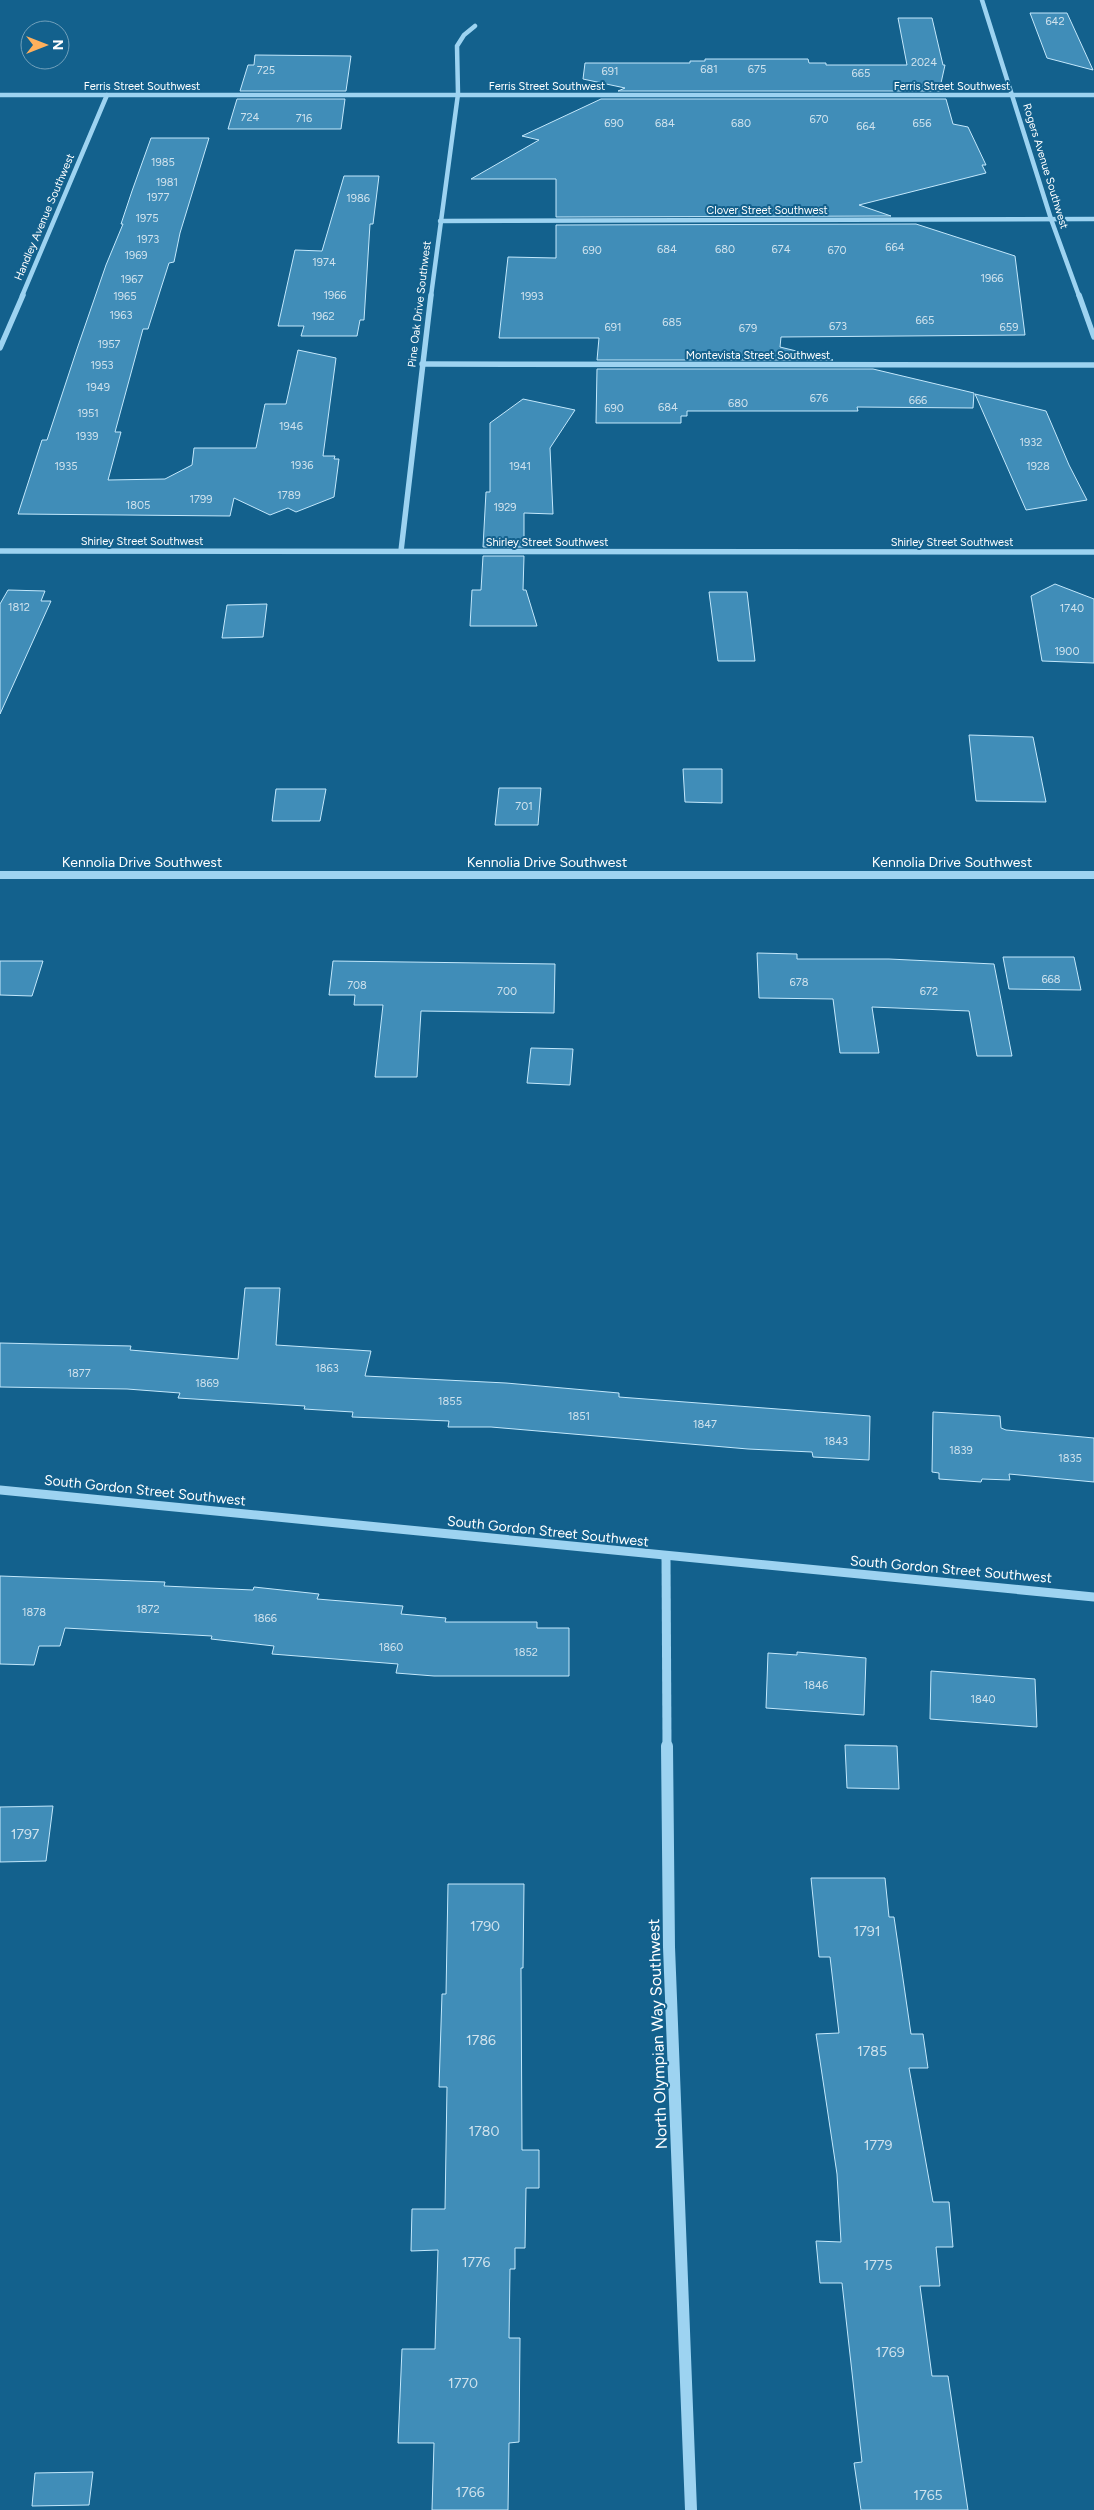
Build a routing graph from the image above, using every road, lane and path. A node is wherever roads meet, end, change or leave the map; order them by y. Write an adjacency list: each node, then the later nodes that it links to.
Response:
1 (982, 0): 6 (street, Rogers Avenue Southwest)
2 (475, 26): 3 (street, Pine Oak Drive Southwest)
3 (458, 94): 5 (street, Ferris Street Southwest); 6 (street, Ferris Street Southwest); 10 (street, Pine Oak Drive Southwest)
4 (0, 95): 5 (street, Ferris Street Southwest)
5 (107, 95): 12 (street, Handley Avenue Southwest)
6 (1014, 95): 7 (street, Ferris Street Southwest); 8 (street, Rogers Avenue Southwest)
7 (1094, 95)
8 (1051, 219): 9 (street, Clover Street Southwest); 10 (street, Clover Street Southwest); 11 (street, Rogers Avenue Southwest)
9 (1094, 219)
10 (440, 221): 13 (street, Pine Oak Drive Southwest)
11 (1094, 337)
12 (0, 348)
13 (422, 364): 14 (street, Montevista Street Southwest); 16 (street, Pine Oak Drive Southwest)
14 (1094, 365)
15 (0, 551): 16 (street, Shirley Street Southwest)
16 (401, 552): 17 (street, Shirley Street Southwest)
17 (1094, 552)
18 (0, 875): 19 (street, Kennolia Drive Southwest)
19 (1094, 875)
20 (0, 1490): 21 (street, South Gordon Street Southwest)
21 (666, 1556): 22 (street, South Gordon Street Southwest); 23 (street, North Olympian Way Southwest)
22 (1094, 1597)
23 (691, 2510)

